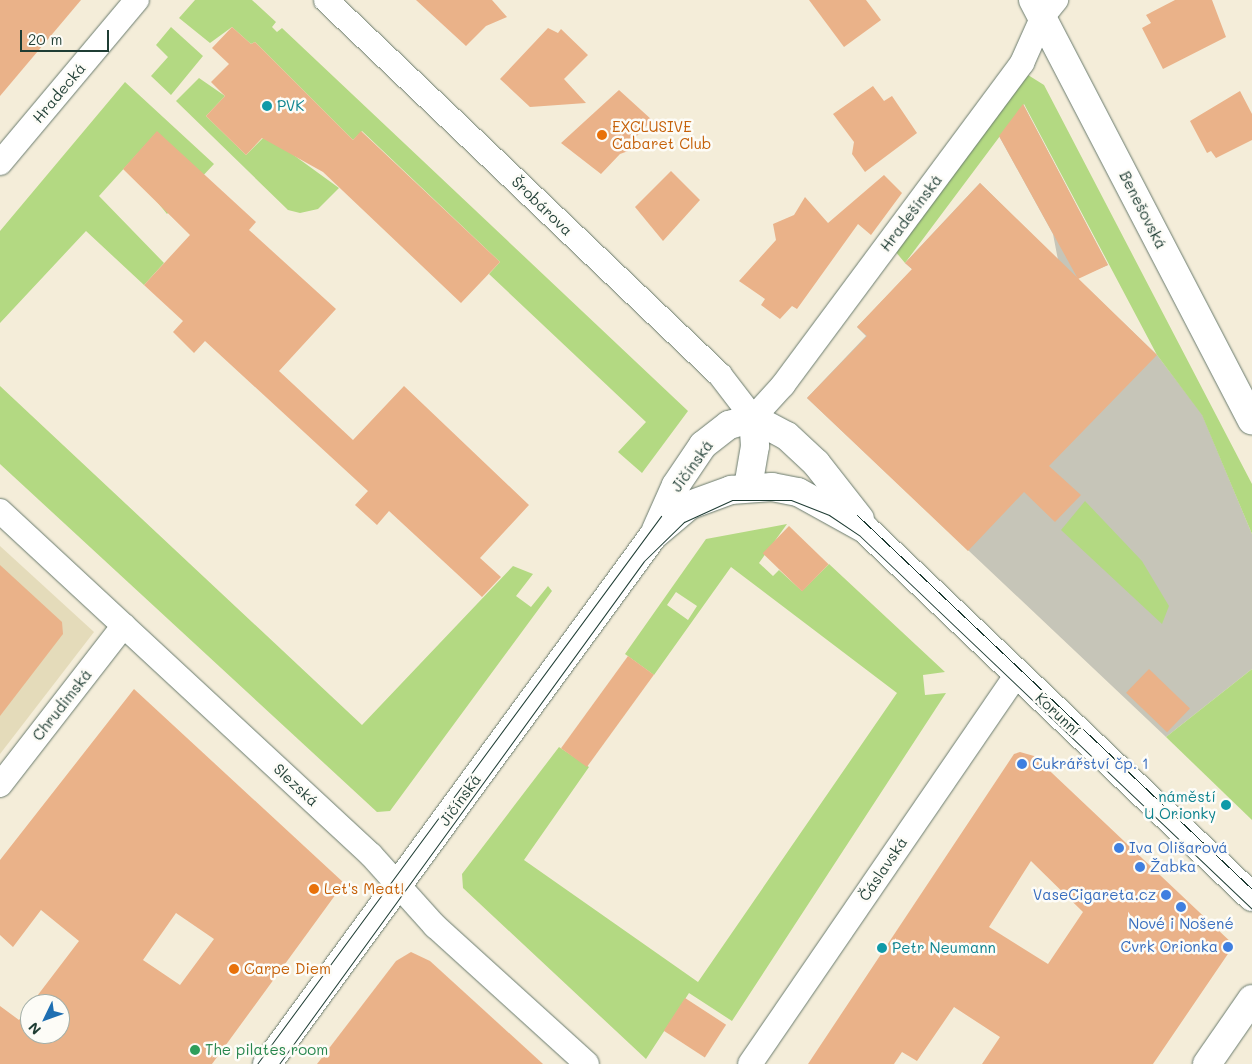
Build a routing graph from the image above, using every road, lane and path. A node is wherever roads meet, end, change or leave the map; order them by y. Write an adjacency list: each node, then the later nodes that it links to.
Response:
1 (137, 0): 4 (street, Hradecká)
2 (326, 0): 5 (street, Šrobárova)
3 (1044, 5): 5 (street, Hradešínská); 6 (street, Benešovská)
4 (0, 163)
5 (753, 418): 7 (street); 9 (street, Korunní); 10 (street, Jičínská)
6 (1252, 420)
7 (748, 487): 9 (street, Korunní); 10 (street, Jičínská)
8 (0, 511): 11 (street, Slezská)
9 (865, 529): 12 (street, Korunní)
10 (653, 536): 14 (street, Jičínská)
11 (124, 625): 13 (street, Chrudimská); 14 (street, Slezská)
12 (1016, 675): 15 (street, Korunní); 19 (street, Čáslavská)
13 (0, 785)
14 (399, 884): 17 (street, Jičínská); 18 (street, Slezská)
15 (1252, 897)
16 (1252, 999): 20 (street)
17 (267, 1064)
18 (587, 1064)
19 (750, 1064)
20 (1207, 1064)

